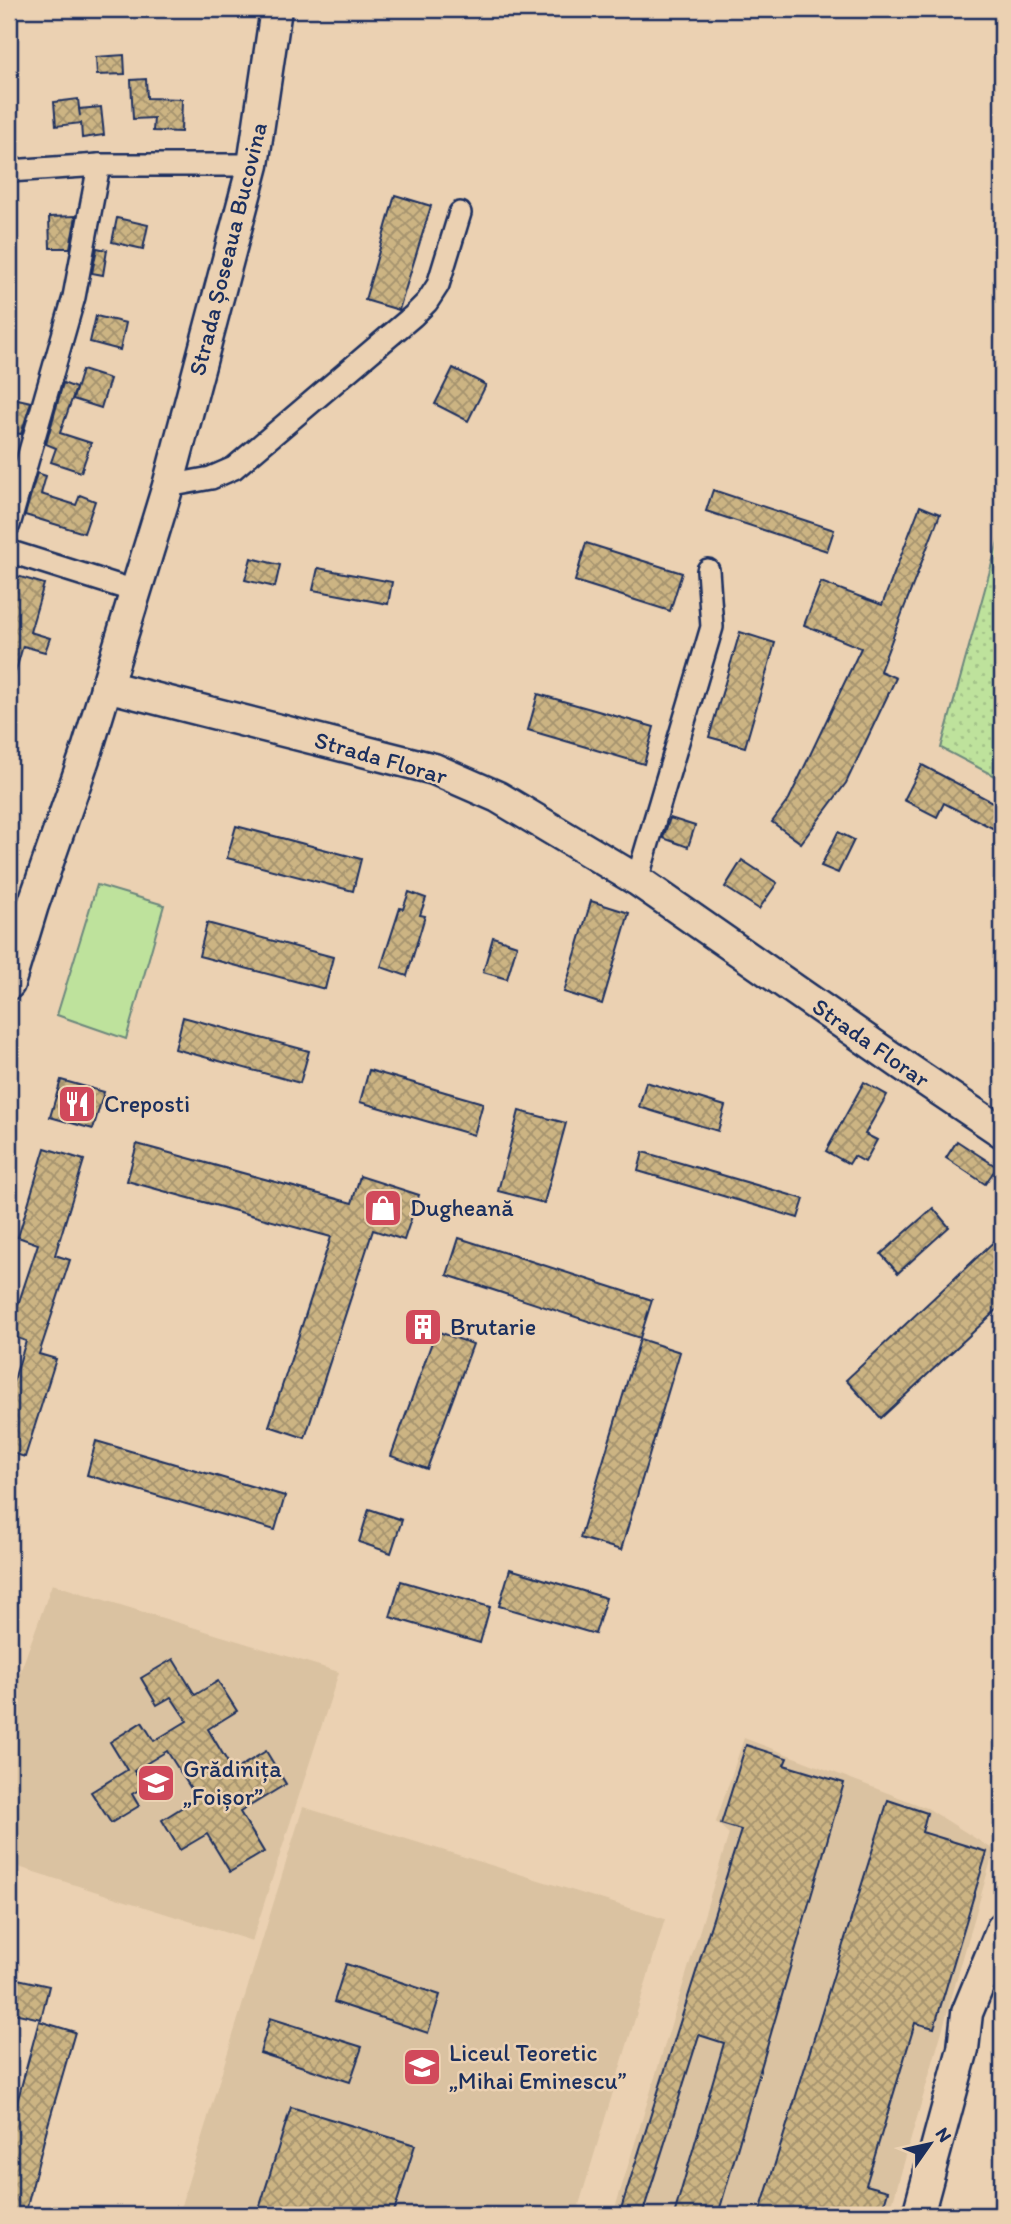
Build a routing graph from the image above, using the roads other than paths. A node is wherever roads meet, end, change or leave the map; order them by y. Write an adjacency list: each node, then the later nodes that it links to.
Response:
1 (276, 9): 3 (street, Strada Șoseaua Bucovina)
2 (99, 165): 3 (street); 4 (street); 7 (street)
3 (253, 165): 6 (street, Strada Șoseaua Bucovina)
4 (9, 171)
5 (460, 213): 6 (street)
6 (168, 486): 10 (street, Strada Șoseaua Bucovina)
7 (9, 525)
8 (9, 549): 10 (street)
9 (708, 570): 12 (street)
10 (135, 591): 11 (street, Strada Șoseaua Bucovina)
11 (106, 686): 12 (street, Strada Florar); 13 (street, Strada Șoseaua Bucovina)
12 (637, 880): 15 (street, Strada Florar)
13 (21, 905): 14 (street, Strada Șoseaua Bucovina)
14 (9, 984)
15 (1002, 1132)
16 (1002, 1928): 17 (street)
17 (918, 2215)

